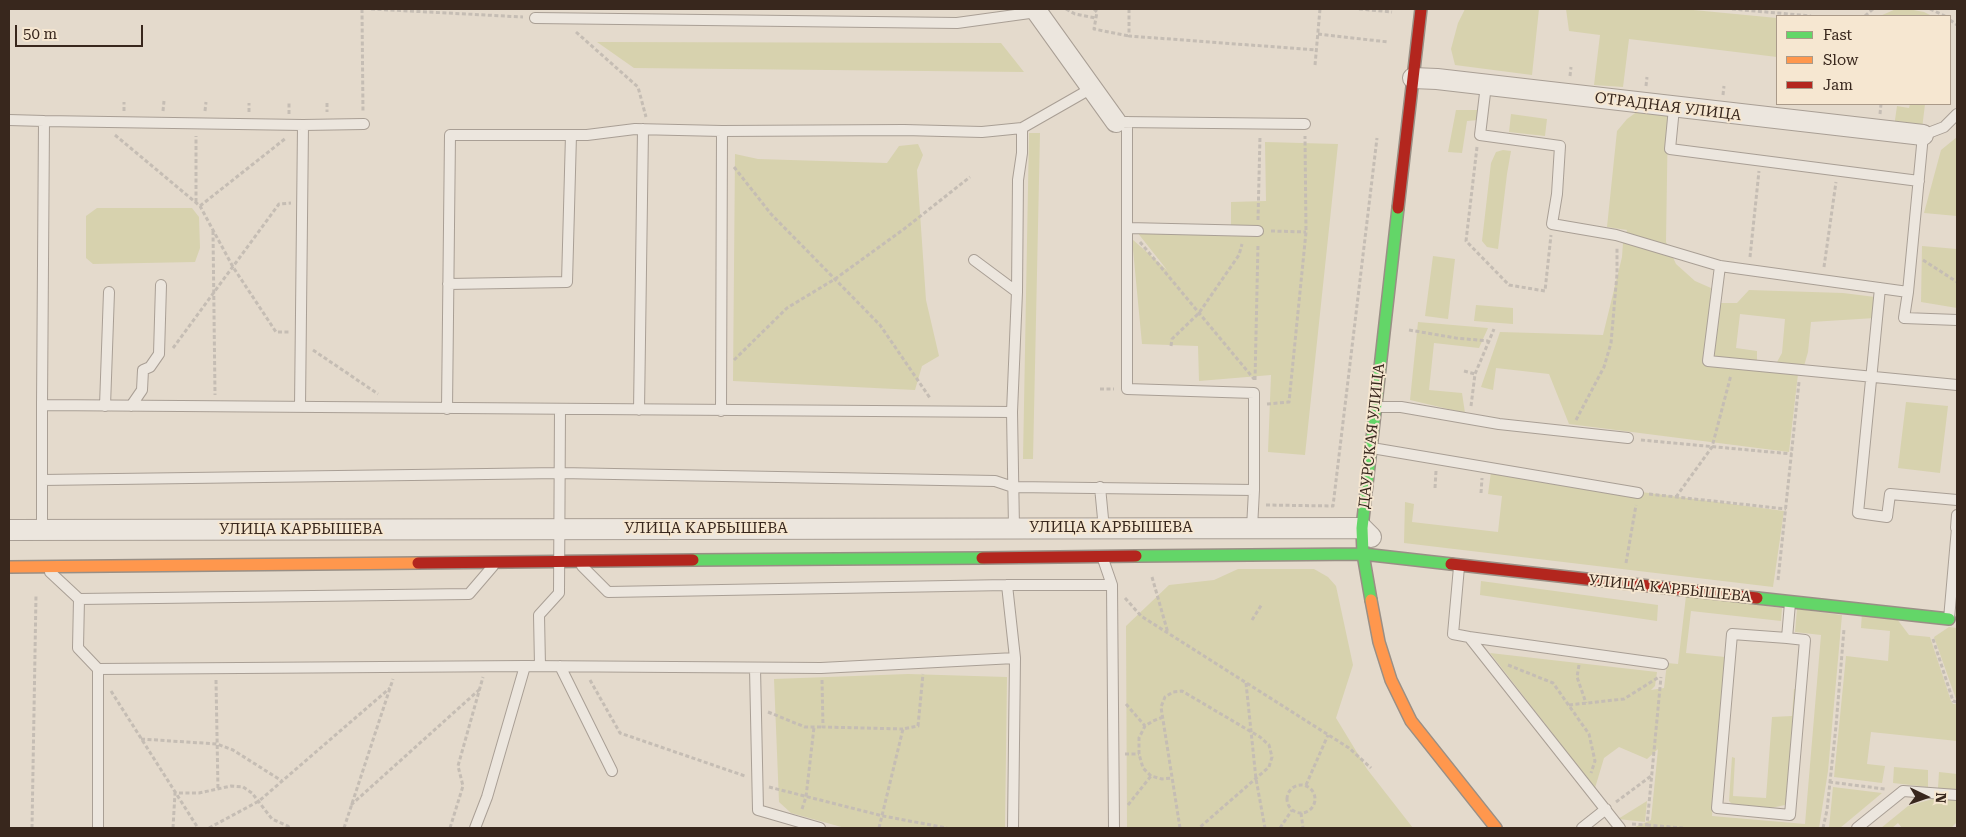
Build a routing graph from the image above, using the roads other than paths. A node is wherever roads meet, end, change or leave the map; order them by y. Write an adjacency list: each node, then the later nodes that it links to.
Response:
1 (1421, 9): 4 (street, ДАУРСКАЯ УЛИЦА)
2 (1037, 10): 3 (lane); 6 (street)
3 (535, 18)
4 (1413, 78): 5 (street, ОТРАДНАЯ УЛИЦА); 37 (street, ДАУРСКАЯ УЛИЦА)
5 (1486, 85): 7 (street, ОТРАДНАЯ УЛИЦА); 24 (lane)
6 (1092, 88): 11 (street); 15 (lane)
7 (1674, 108): 19 (street, ОТРАДНАЯ УЛИЦА); 20 (lane)
8 (1957, 114): 19 (lane)
9 (9, 120): 10 (lane)
10 (44, 121): 14 (lane); 34 (lane)
11 (1122, 122): 13 (lane); 21 (lane)
12 (364, 124): 14 (lane)
13 (1305, 124)
14 (303, 125): 38 (lane)
15 (1022, 128): 17 (lane); 29 (lane)
16 (646, 129): 17 (lane); 18 (lane); 41 (lane)
17 (722, 131): 42 (lane)
18 (571, 135): 25 (lane); 25 (lane)
19 (1923, 136): 20 (lane)
20 (1919, 181): 30 (lane)
21 (1128, 228): 22 (lane); 50 (lane)
22 (1258, 231)
23 (974, 260): 29 (lane)
24 (1720, 266): 27 (lane); 32 (lane)
25 (448, 284): 39 (lane)
26 (161, 285): 36 (lane)
27 (1880, 288): 30 (lane); 32 (lane)
28 (109, 292): 35 (lane)
29 (1017, 292): 43 (lane)
30 (1908, 292): 31 (lane)
31 (1957, 320)
32 (1871, 378): 33 (lane); 52 (lane)
33 (1957, 386)
34 (42, 405): 35 (lane); 47 (lane)
35 (105, 406): 36 (lane)
36 (131, 406): 38 (lane)
37 (1376, 406): 44 (lane); 45 (street, ДАУРСКАЯ УЛИЦА)
38 (300, 407): 39 (lane)
39 (447, 408): 40 (lane)
40 (560, 409): 41 (lane); 46 (lane)
41 (639, 410): 42 (lane)
42 (721, 410): 43 (lane)
43 (1012, 412): 48 (lane)
44 (1628, 438)
45 (1371, 448): 51 (lane); 56 (street, ДАУРСКАЯ УЛИЦА)
46 (560, 473): 47 (lane); 48 (lane); 58 (lane)
47 (42, 480): 61 (lane)
48 (1013, 487): 49 (lane); 54 (lane)
49 (1100, 487): 50 (lane); 59 (lane)
50 (1254, 490): 55 (lane)
51 (1638, 493)
52 (1957, 500)
53 (1957, 515): 57 (lane)
54 (1014, 528): 58 (street, УЛИЦА КАРБЫШЕВА); 59 (street, УЛИЦА КАРБЫШЕВА)
55 (1252, 528): 56 (street, УЛИЦА КАРБЫШЕВА); 59 (street, УЛИЦА КАРБЫШЕВА)
56 (1362, 528): 62 (street, ДАУРСКАЯ УЛИЦА); 63 (street)
57 (1957, 528): 75 (lane)
58 (561, 529): 61 (street, УЛИЦА КАРБЫШЕВА); 65 (lane)
59 (1104, 529)
60 (9, 530): 61 (street, УЛИЦА КАРБЫШЕВА)
61 (42, 530)
62 (1363, 554): 63 (street, УЛИЦА КАРБЫШЕВА); 64 (street, УЛИЦА КАРБЫШЕВА); 94 (street, ДАУРСКАЯ УЛИЦА)
63 (1391, 557): 69 (street, УЛИЦА КАРБЫШЕВА)
64 (1103, 558): 66 (street, УЛИЦА КАРБЫШЕВА); 72 (lane)
65 (560, 562): 66 (street, УЛИЦА КАРБЫШЕВА); 67 (street, УЛИЦА КАРБЫШЕВА); 81 (lane)
66 (578, 562): 71 (lane)
67 (496, 563): 68 (street, УЛИЦА КАРБЫШЕВА); 73 (lane)
68 (44, 566): 70 (street, УЛИЦА КАРБЫШЕВА); 73 (lane)
69 (1459, 566): 74 (street, УЛИЦА КАРБЫШЕВА); 76 (lane)
70 (9, 567)
71 (1007, 585): 72 (lane); 78 (lane)
72 (1112, 585): 88 (lane)
73 (79, 600): 84 (lane)
74 (1790, 602): 75 (street, УЛИЦА КАРБЫШЕВА); 77 (lane)
75 (1953, 620)
76 (1469, 637): 79 (lane); 87 (lane)
77 (1787, 638): 77 (lane)
78 (1015, 658): 83 (lane); 93 (lane)
79 (1663, 664)
80 (525, 666): 81 (lane); 84 (lane); 91 (lane)
81 (540, 666): 82 (lane)
82 (560, 666): 83 (lane); 85 (lane)
83 (755, 668): 92 (lane)
84 (98, 669): 90 (lane)
85 (612, 771)
86 (1957, 794): 96 (lane)
87 (1606, 809): 89 (lane); 95 (lane)
88 (1114, 826)
89 (1618, 826)
90 (98, 828)
91 (475, 828)
92 (820, 828)
93 (1013, 828)
94 (1496, 828)
95 (1582, 828)
96 (1857, 828)

